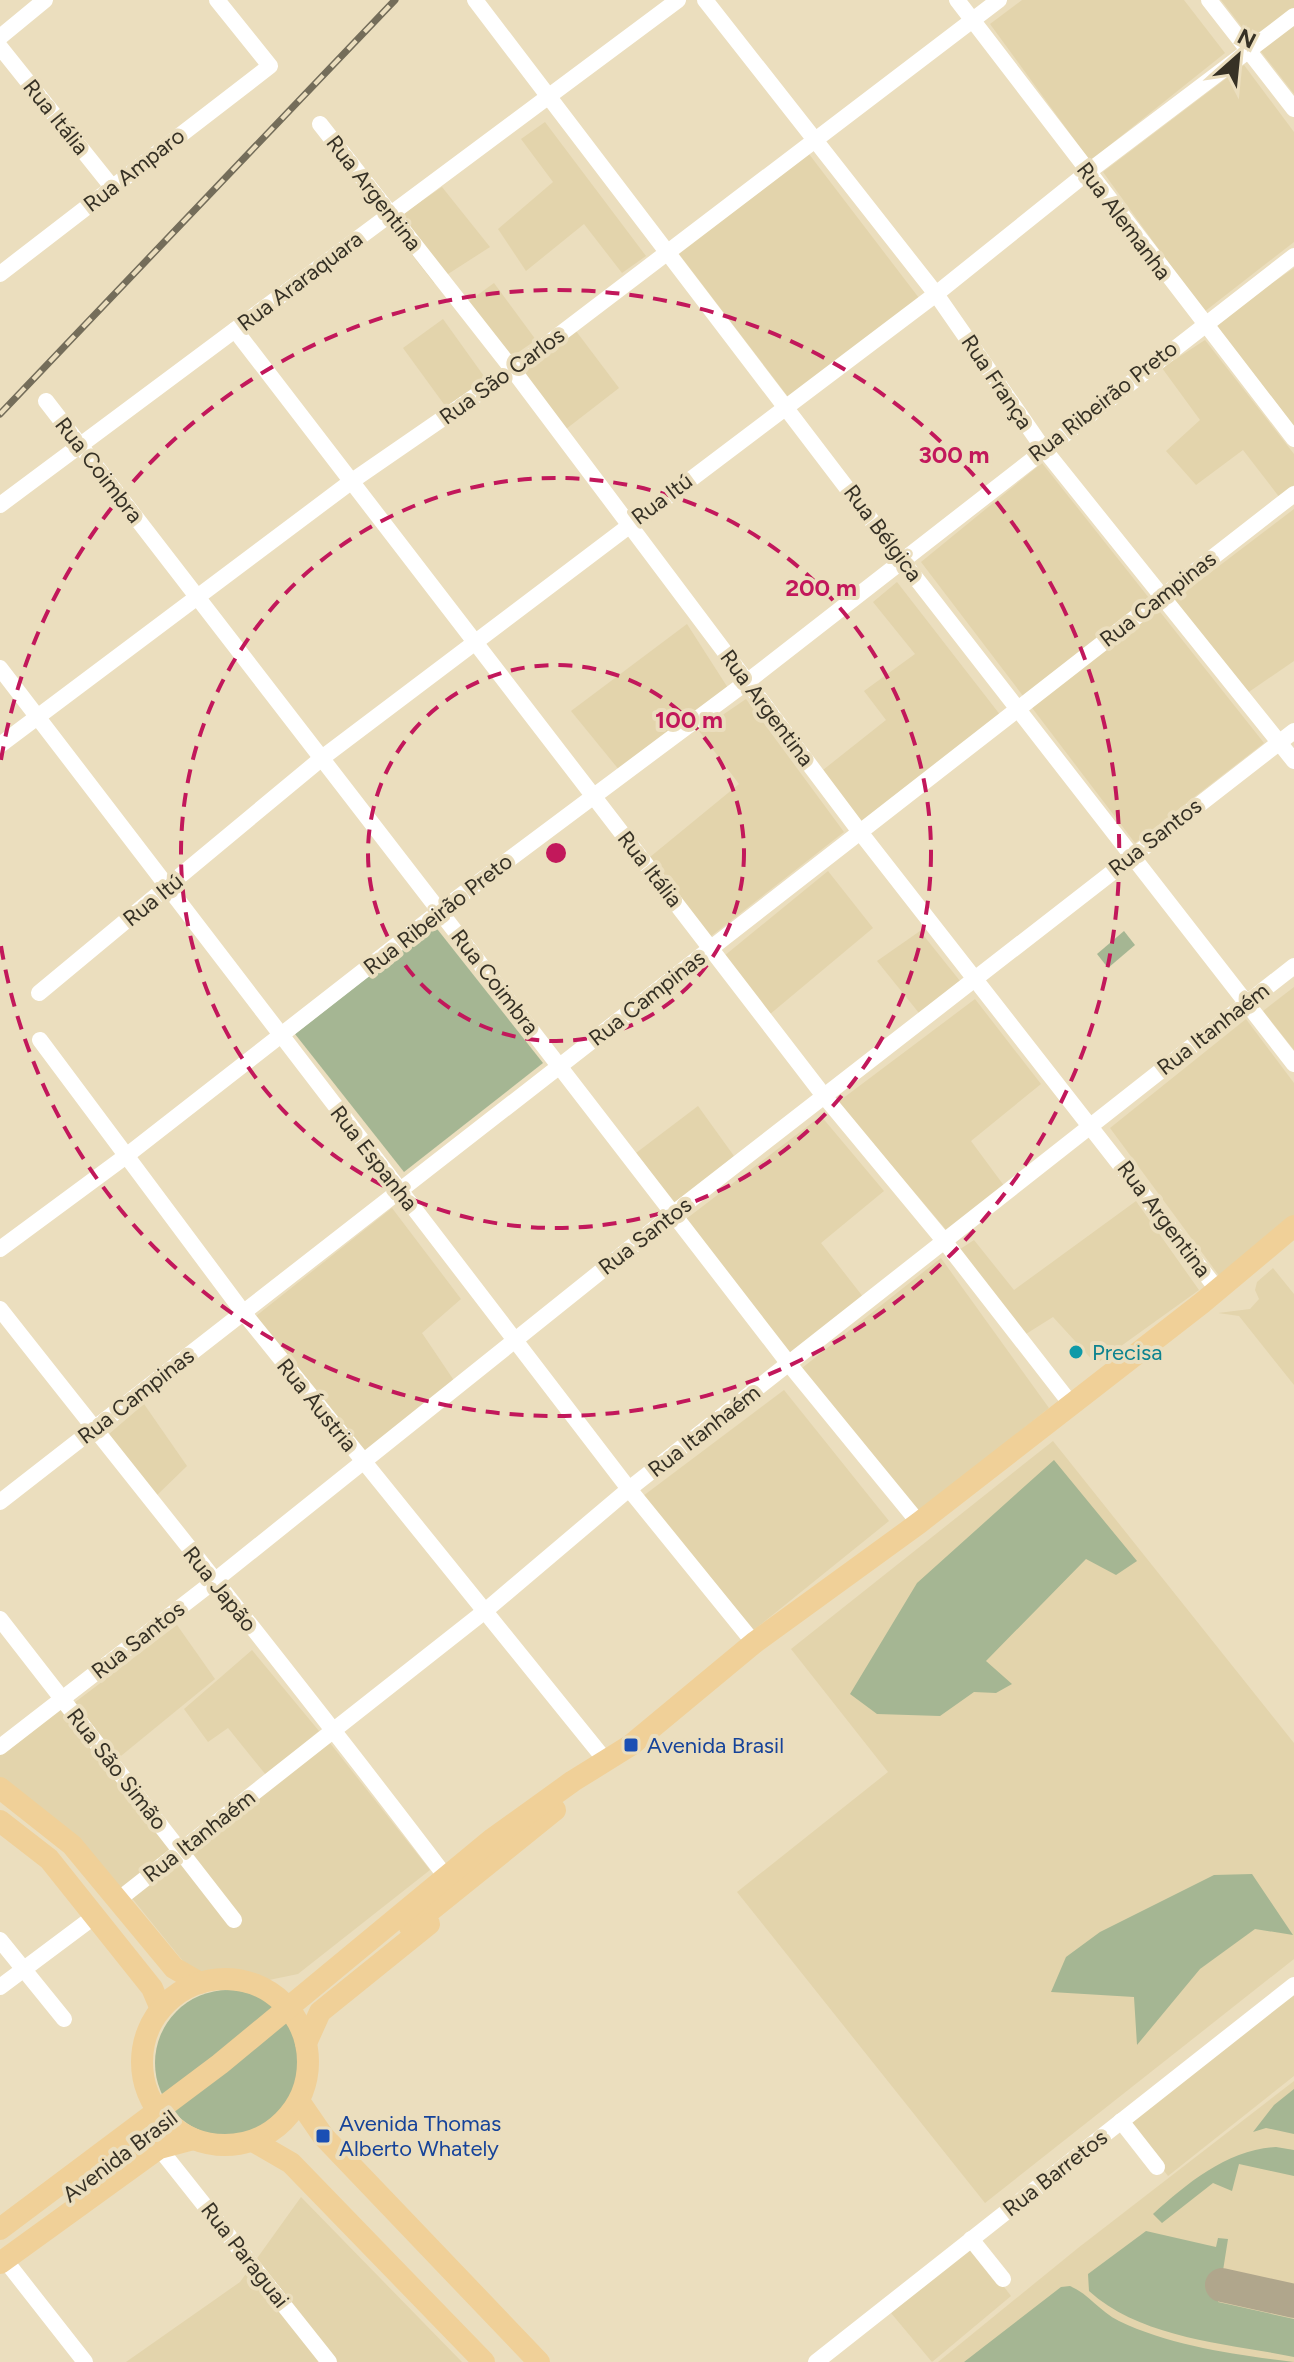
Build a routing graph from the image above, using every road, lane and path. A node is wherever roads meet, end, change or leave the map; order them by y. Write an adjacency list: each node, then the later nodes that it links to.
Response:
1 (45, 0): 11 (street)
2 (217, 0): 19 (street, Rua Amparo)
3 (475, 0): 14 (street, Rua Bélgica)
4 (678, 0): 14 (street, Rua Araraquara)
5 (705, 0): 17 (street, Rua França)
6 (957, 0): 10 (street, Rua Alemanha)
7 (999, 0): 10 (street, Rua São Carlos)
8 (1209, 0): 13 (street)
9 (1294, 16): 13 (street, Rua Itú)
10 (973, 20): 17 (street, Rua São Carlos); 18 (street, Rua Alemanha)
11 (0, 37)
12 (0, 47): 19 (street, Rua Itália)
13 (1248, 52): 15 (street); 18 (street, Rua Itú)
14 (549, 96): 20 (street, Rua Araraquara); 21 (street, Rua Bélgica)
15 (1294, 109)
16 (320, 124): 20 (street, Rua Argentina)
17 (817, 141): 21 (street, Rua São Carlos); 24 (street, Rua França)
18 (1088, 172): 24 (street, Rua Itú); 25 (street, Rua Alemanha)
19 (112, 187): 23 (street, Rua Amparo)
20 (390, 214): 26 (street, Rua Araraquara); 27 (street, Rua Argentina)
21 (668, 251): 27 (street, Rua São Carlos); 29 (street, Rua Bélgica)
22 (1294, 256): 25 (street, Rua Ribeirão Preto)
23 (0, 274)
24 (936, 294): 29 (street, Rua Itú); 32 (street, Rua França)
25 (1203, 324): 30 (street, Rua Alemanha); 32 (street, Rua Ribeirão Preto)
26 (235, 330): 31 (street, Rua Araraquara); 33 (street, Rua Itália)
27 (513, 370): 33 (street, Rua São Carlos); 36 (street, Rua Argentina)
28 (46, 401): 31 (street, Rua Coimbra)
29 (787, 406): 36 (street, Rua Itú); 37 (street, Rua Bélgica)
30 (1294, 439)
31 (80, 445): 35 (street, Rua Araraquara); 39 (street, Rua Coimbra)
32 (1043, 448): 37 (street, Rua Ribeirão Preto); 38 (street, Rua França)
33 (352, 481): 39 (street, Rua São Carlos); 40 (street, Rua Itália)
34 (1294, 494): 38 (street, Rua Campinas)
35 (0, 505)
36 (629, 524): 40 (street, Rua Itú); 42 (street, Rua Argentina)
37 (901, 559): 42 (street, Rua Ribeirão Preto); 43 (street, Rua Bélgica)
38 (1162, 596): 43 (street, Rua Campinas); 46 (street, Rua França)
39 (197, 597): 44 (street, Rua São Carlos); 48 (street, Rua Coimbra)
40 (477, 644): 48 (street, Rua Itú); 50 (street, Rua Itália)
41 (0, 668): 44 (street, Rua Espanha)
42 (748, 681): 50 (street, Rua Ribeirão Preto); 51 (street, Rua Argentina)
43 (1019, 708): 51 (street, Rua Campinas); 52 (street, Rua Bélgica)
44 (37, 717): 47 (street, Rua São Carlos); 53 (street, Rua Espanha)
45 (1294, 731): 46 (street, Rua Santos)
46 (1279, 742): 49 (street, Rua França); 52 (street, Rua Santos)
47 (0, 745)
48 (322, 758): 53 (street, Rua Itú); 54 (street, Rua Coimbra)
49 (1294, 761)
50 (593, 795): 54 (street, Rua Ribeirão Preto); 55 (street, Rua Itália)
51 (860, 832): 55 (street, Rua Campinas); 57 (street, Rua Argentina)
52 (1132, 855): 57 (street, Rua Santos); 59 (street, Rua Bélgica)
53 (167, 889): 58 (street, Rua Itú); 60 (street, Rua Espanha)
54 (440, 911): 60 (street, Rua Ribeirão Preto); 63 (street, Rua Coimbra)
55 (711, 948): 63 (street, Rua Campinas); 64 (street, Rua Itália)
56 (1294, 966): 59 (street, Rua Itanhaém)
57 (975, 977): 64 (street, Rua Santos); 65 (street, Rua Argentina)
58 (39, 993)
59 (1247, 1003): 62 (street, Rua Bélgica); 65 (street, Rua Itanhaém)
60 (280, 1037): 66 (street, Rua Ribeirão Preto); 67 (street, Rua Espanha)
61 (40, 1040): 66 (street, Rua Áustria)
62 (1294, 1064)
63 (560, 1066): 67 (street, Rua Campinas); 68 (street, Rua Coimbra)
64 (824, 1096): 68 (street, Rua Santos); 70 (street, Rua Itália)
65 (1092, 1124): 70 (street, Rua Itanhaém); 72 (street, Rua Argentina)
66 (126, 1156): 71 (street, Rua Ribeirão Preto); 74 (street, Rua Áustria)
67 (399, 1191): 74 (street, Rua Campinas); 75 (street, Rua Espanha)
68 (675, 1212): 75 (street, Rua Santos); 76 (street, Rua Coimbra)
69 (1294, 1226): 72 (main road, Avenida Brasil)
70 (945, 1242): 76 (street, Rua Itanhaém); 77 (street, Rua Itália)
71 (0, 1249)
72 (1217, 1289): 77 (main road, Avenida Brasil)
73 (0, 1309): 78 (street, Rua Japão)
74 (243, 1312): 78 (street, Rua Campinas); 79 (street, Rua Áustria)
75 (514, 1339): 79 (street, Rua Santos); 80 (street, Rua Espanha)
76 (789, 1364): 80 (street, Rua Itanhaém); 82 (street, Rua Coimbra)
77 (1071, 1404): 82 (main road, Avenida Brasil)
78 (94, 1429): 81 (street, Rua Campinas); 83 (street, Rua Japão)
79 (364, 1462): 83 (street, Rua Santos); 84 (street, Rua Áustria)
80 (629, 1489): 84 (street, Rua Itanhaém); 86 (street, Rua Espanha)
81 (0, 1502)
82 (919, 1523): 86 (main road, Avenida Brasil)
83 (213, 1582): 87 (street, Rua Santos); 88 (street, Rua Japão)
84 (485, 1611): 88 (street, Rua Itanhaém); 90 (street, Rua Áustria)
85 (0, 1619): 87 (street, Rua São Simão)
86 (754, 1643): 90 (main road, Avenida Brasil)
87 (61, 1699): 89 (street, Rua Santos); 94 (street, Rua São Simão)
88 (335, 1730): 94 (street, Rua Itanhaém); 95 (street, Rua Japão)
89 (0, 1747)
90 (601, 1766): 93 (main road, Avenida Brasil)
91 (0, 1788): 96 (main road)
92 (0, 1821): 97 (main road)
93 (497, 1848): 95 (main road, Avenida Brasil); 107 (main road, Avenida Brasil); 115 (main road, Avenida Brasil)
94 (180, 1850): 96 (street, Rua Itanhaém); 98 (street, Rua São Simão)
95 (440, 1869): 102 (main road, Avenida Brasil)
96 (118, 1900): 101 (main road)
97 (95, 1916): 100 (street); 105 (main road)
98 (234, 1920)
99 (0, 1940): 100 (street)
100 (23, 1968): 104 (street); 106 (street)
101 (200, 1983): 102 (main road); 105 (main road)
102 (248, 1983): 107 (main road)
103 (1294, 1985): 110 (street, Rua Barretos)
104 (0, 1987)
105 (161, 2009): 108 (main road)
106 (64, 2019)
107 (306, 2043): 109 (main road)
108 (149, 2096): 111 (main road); 116 (main road, Avenida Brasil)
109 (299, 2101): 112 (main road); 124 (main road)
110 (1121, 2121): 114 (street); 118 (street, Rua Barretos)
111 (193, 2139): 112 (main road); 113 (main road, Avenida Brasil)
112 (253, 2141): 121 (main road)
113 (159, 2148): 119 (main road, Avenida Brasil); 123 (street, Rua Paraguai)
114 (1157, 2167)
115 (40, 2207): 117 (main road, Avenida Brasil); 119 (main road, Avenida Brasil)
116 (0, 2219)
117 (0, 2229)
118 (971, 2239): 120 (street); 125 (street, Rua Barretos)
119 (2, 2257): 122 (street)
120 (1003, 2279)
121 (475, 2359)
122 (85, 2362)
123 (329, 2362)
124 (539, 2362)
125 (816, 2362)

